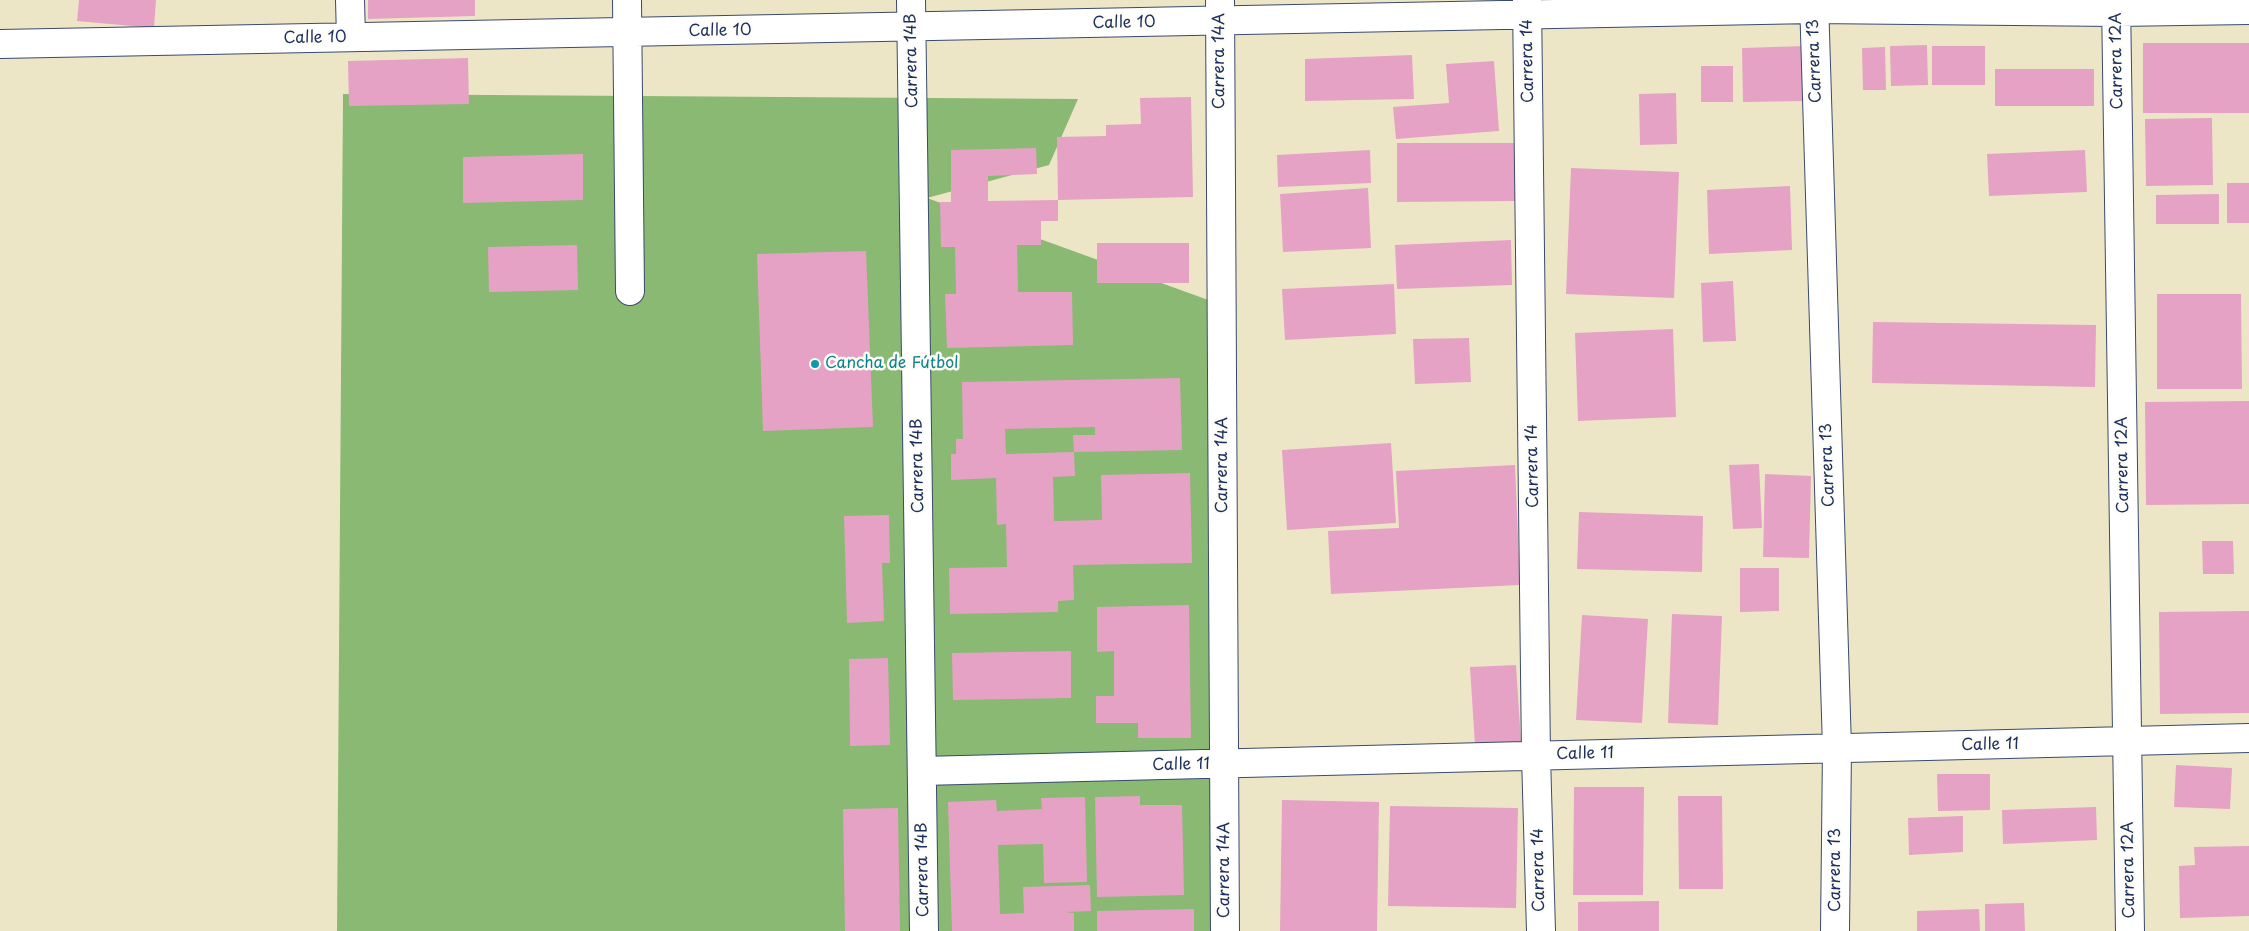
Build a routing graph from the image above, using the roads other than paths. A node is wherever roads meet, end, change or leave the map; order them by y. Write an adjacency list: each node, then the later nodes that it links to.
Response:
1 (350, 0): 11 (street)
2 (627, 0): 10 (street)
3 (911, 0): 9 (street, Carrera 14B)
4 (1813, 4): 5 (street, Calle 10); 6 (street, Calle 10); 16 (street, Carrera 13)
5 (2116, 6): 7 (street, Calle 10); 15 (street, Carrera 12A)
6 (1527, 7): 8 (street, Calle 10); 17 (street, Carrera 14)
7 (2249, 10)
8 (1220, 11): 9 (street, Calle 10); 18 (street, Carrera 14A)
9 (912, 28): 10 (street, Calle 10); 19 (street, Carrera 14B)
10 (627, 33): 11 (street, Calle 10); 13 (street)
11 (351, 37): 12 (street, Calle 10)
12 (0, 44)
13 (630, 291)
14 (2249, 738): 15 (street, Calle 11)
15 (2128, 742): 16 (street, Calle 11); 24 (street, Carrera 12A)
16 (1837, 748): 17 (street, Calle 11); 23 (street, Carrera 13)
17 (1536, 756): 18 (street, Calle 11); 22 (street, Carrera 14)
18 (1224, 764): 19 (street, Calle 11); 21 (street, Carrera 14A)
19 (922, 771): 20 (street, Carrera 14B)
20 (924, 931)
21 (1225, 931)
22 (1541, 931)
23 (1835, 931)
24 (2130, 931)

